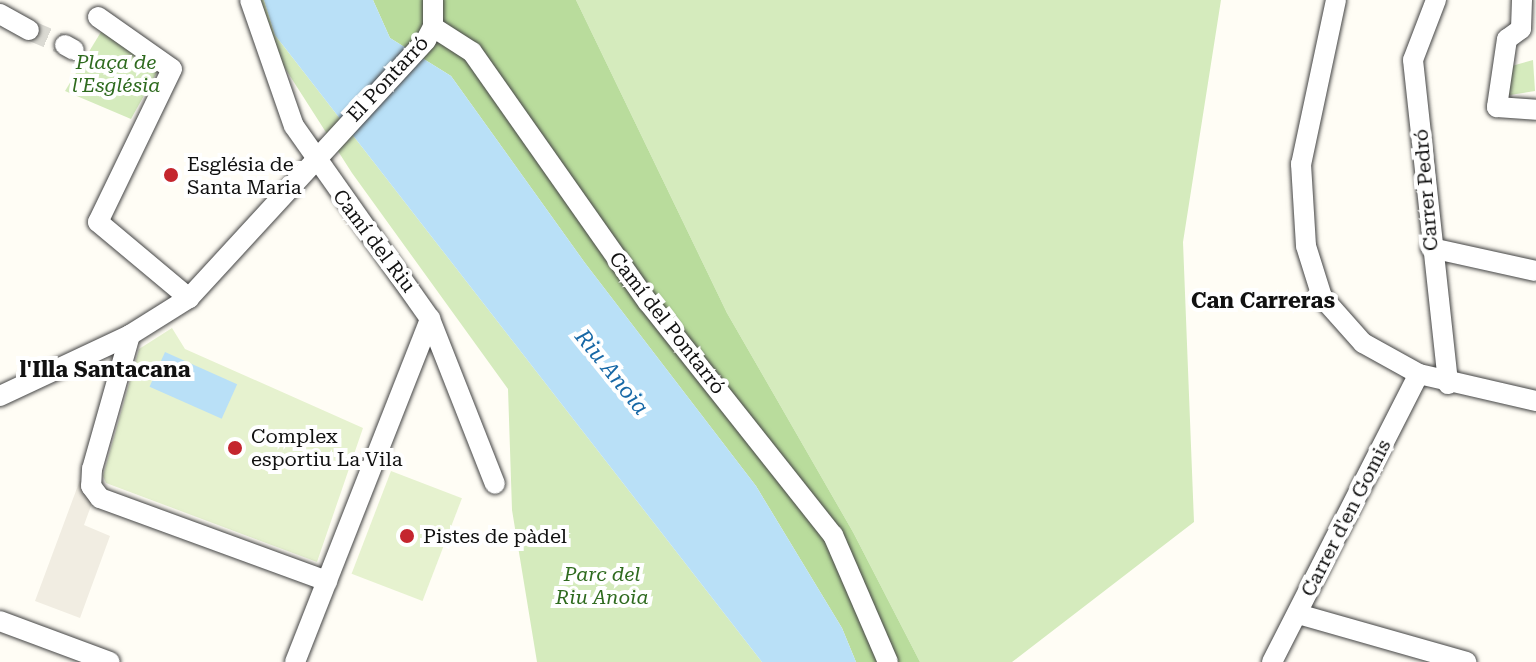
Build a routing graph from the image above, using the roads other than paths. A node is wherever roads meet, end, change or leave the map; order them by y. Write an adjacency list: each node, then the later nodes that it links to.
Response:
1 (243, 0): 11 (street)
2 (250, 0): 11 (street, Camí del Riu)
3 (433, 0): 9 (street)
4 (1336, 0): 19 (street)
5 (1436, 0): 14 (street, Carrer Pedró)
6 (1522, 0): 12 (street)
7 (0, 14): 10 (street)
8 (98, 17): 16 (street)
9 (433, 27): 13 (street, El Pontarró); 29 (street, Camí del Pontarró)
10 (29, 30)
11 (259, 31): 13 (street, Camí del Riu)
12 (1536, 110)
13 (314, 158): 16 (street, El Pontarró); 17 (street, Camí del Riu)
14 (1431, 248): 15 (street); 20 (street, Carrer Pedró)
15 (1536, 271)
16 (189, 298): 18 (street, El Pontarró)
17 (430, 319): 23 (street, Camí del Riu); 24 (street)
18 (130, 335): 21 (street, El Pontarró); 24 (street)
19 (1419, 374): 20 (street); 25 (street, Carrer d'en Gomis)
20 (1448, 384): 22 (street)
21 (0, 396)
22 (1536, 401)
23 (495, 484)
24 (327, 581): 28 (street)
25 (1298, 614): 30 (street, Carrer d'en Gomis); 31 (street)
26 (0, 621): 27 (street)
27 (110, 662)
28 (295, 662)
29 (888, 662)
30 (1272, 662)
31 (1466, 662)

